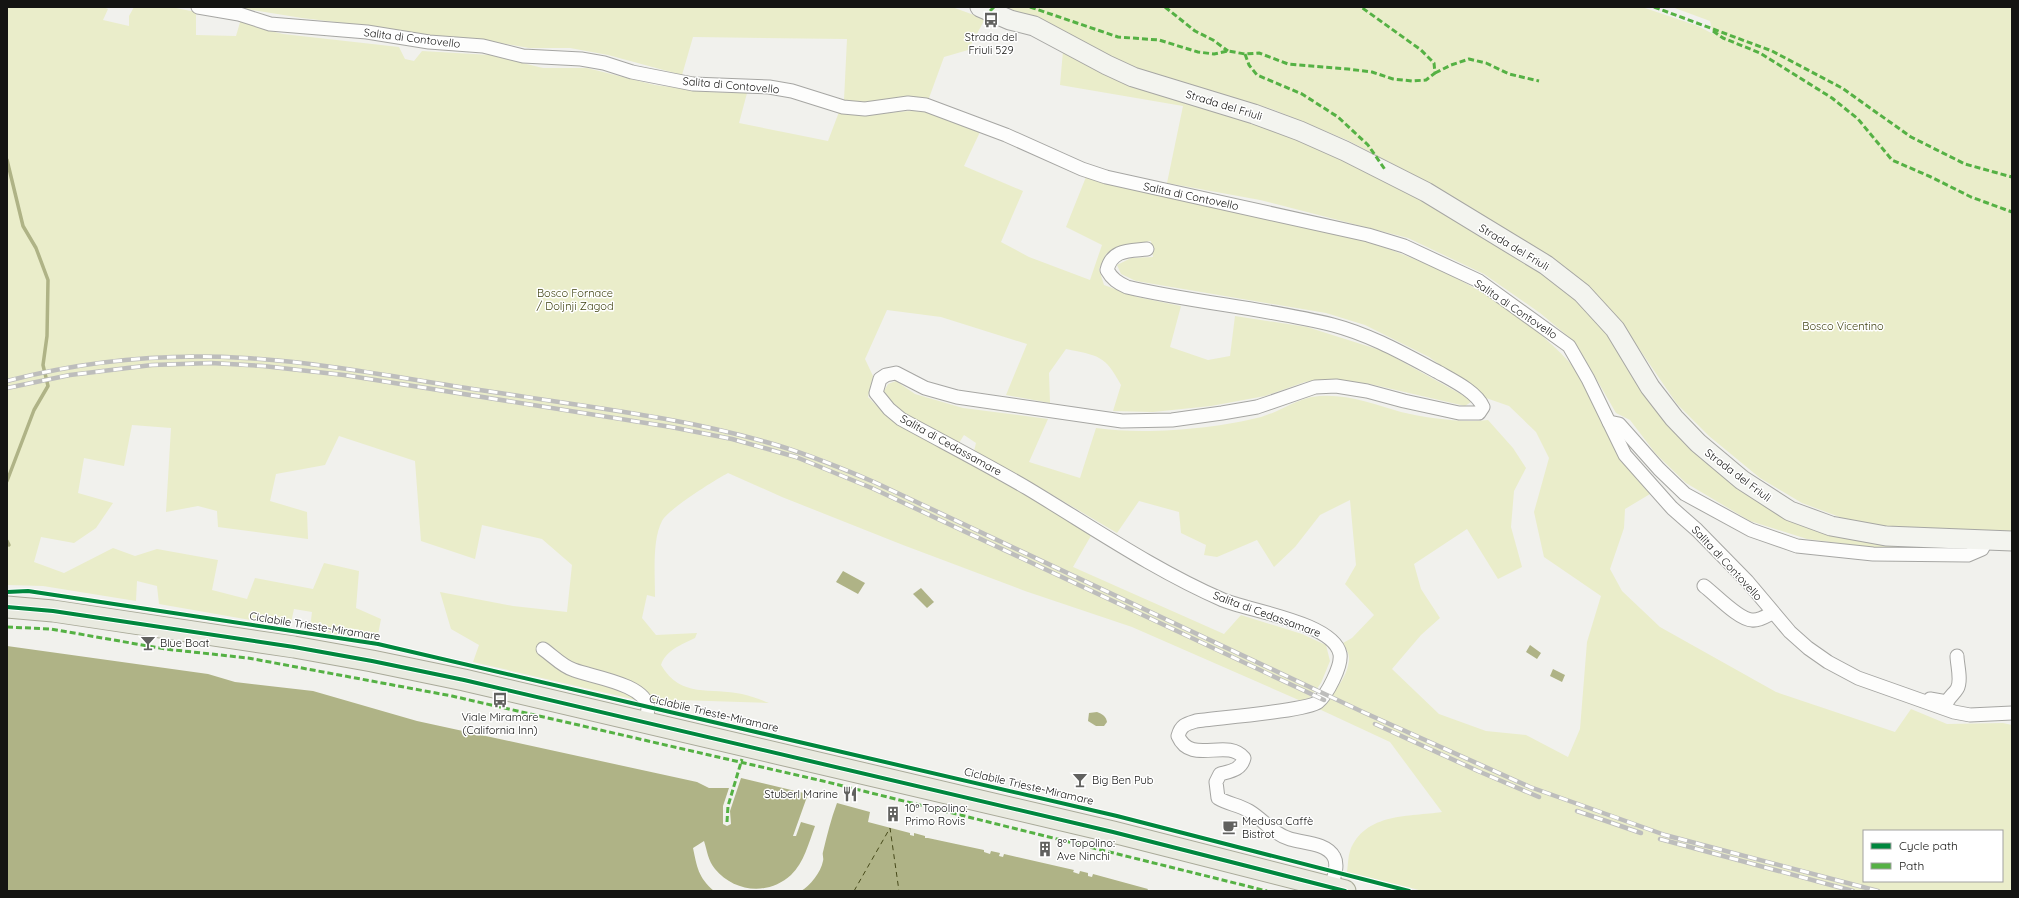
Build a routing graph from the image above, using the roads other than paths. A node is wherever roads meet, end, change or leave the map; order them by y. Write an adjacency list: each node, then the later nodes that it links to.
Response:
1 (198, 7): 4 (street, Salita di Contovello)
2 (980, 7): 5 (main road, Strada del Friuli)
3 (1147, 249): 15 (street, Salita di Cedassamare)
4 (1609, 422): 5 (street); 9 (street, Salita di Contovello)
5 (1987, 540): 6 (main road, Strada del Friuli)
6 (2012, 541)
7 (1704, 586): 9 (street)
8 (7, 607): 14 (main road)
9 (1772, 613): 12 (street, Salita di Contovello)
10 (543, 649): 14 (street)
11 (1957, 656): 12 (street)
12 (1926, 704): 13 (street, Salita di Contovello)
13 (2012, 713)
14 (645, 723): 15 (main road)
15 (1338, 889)

